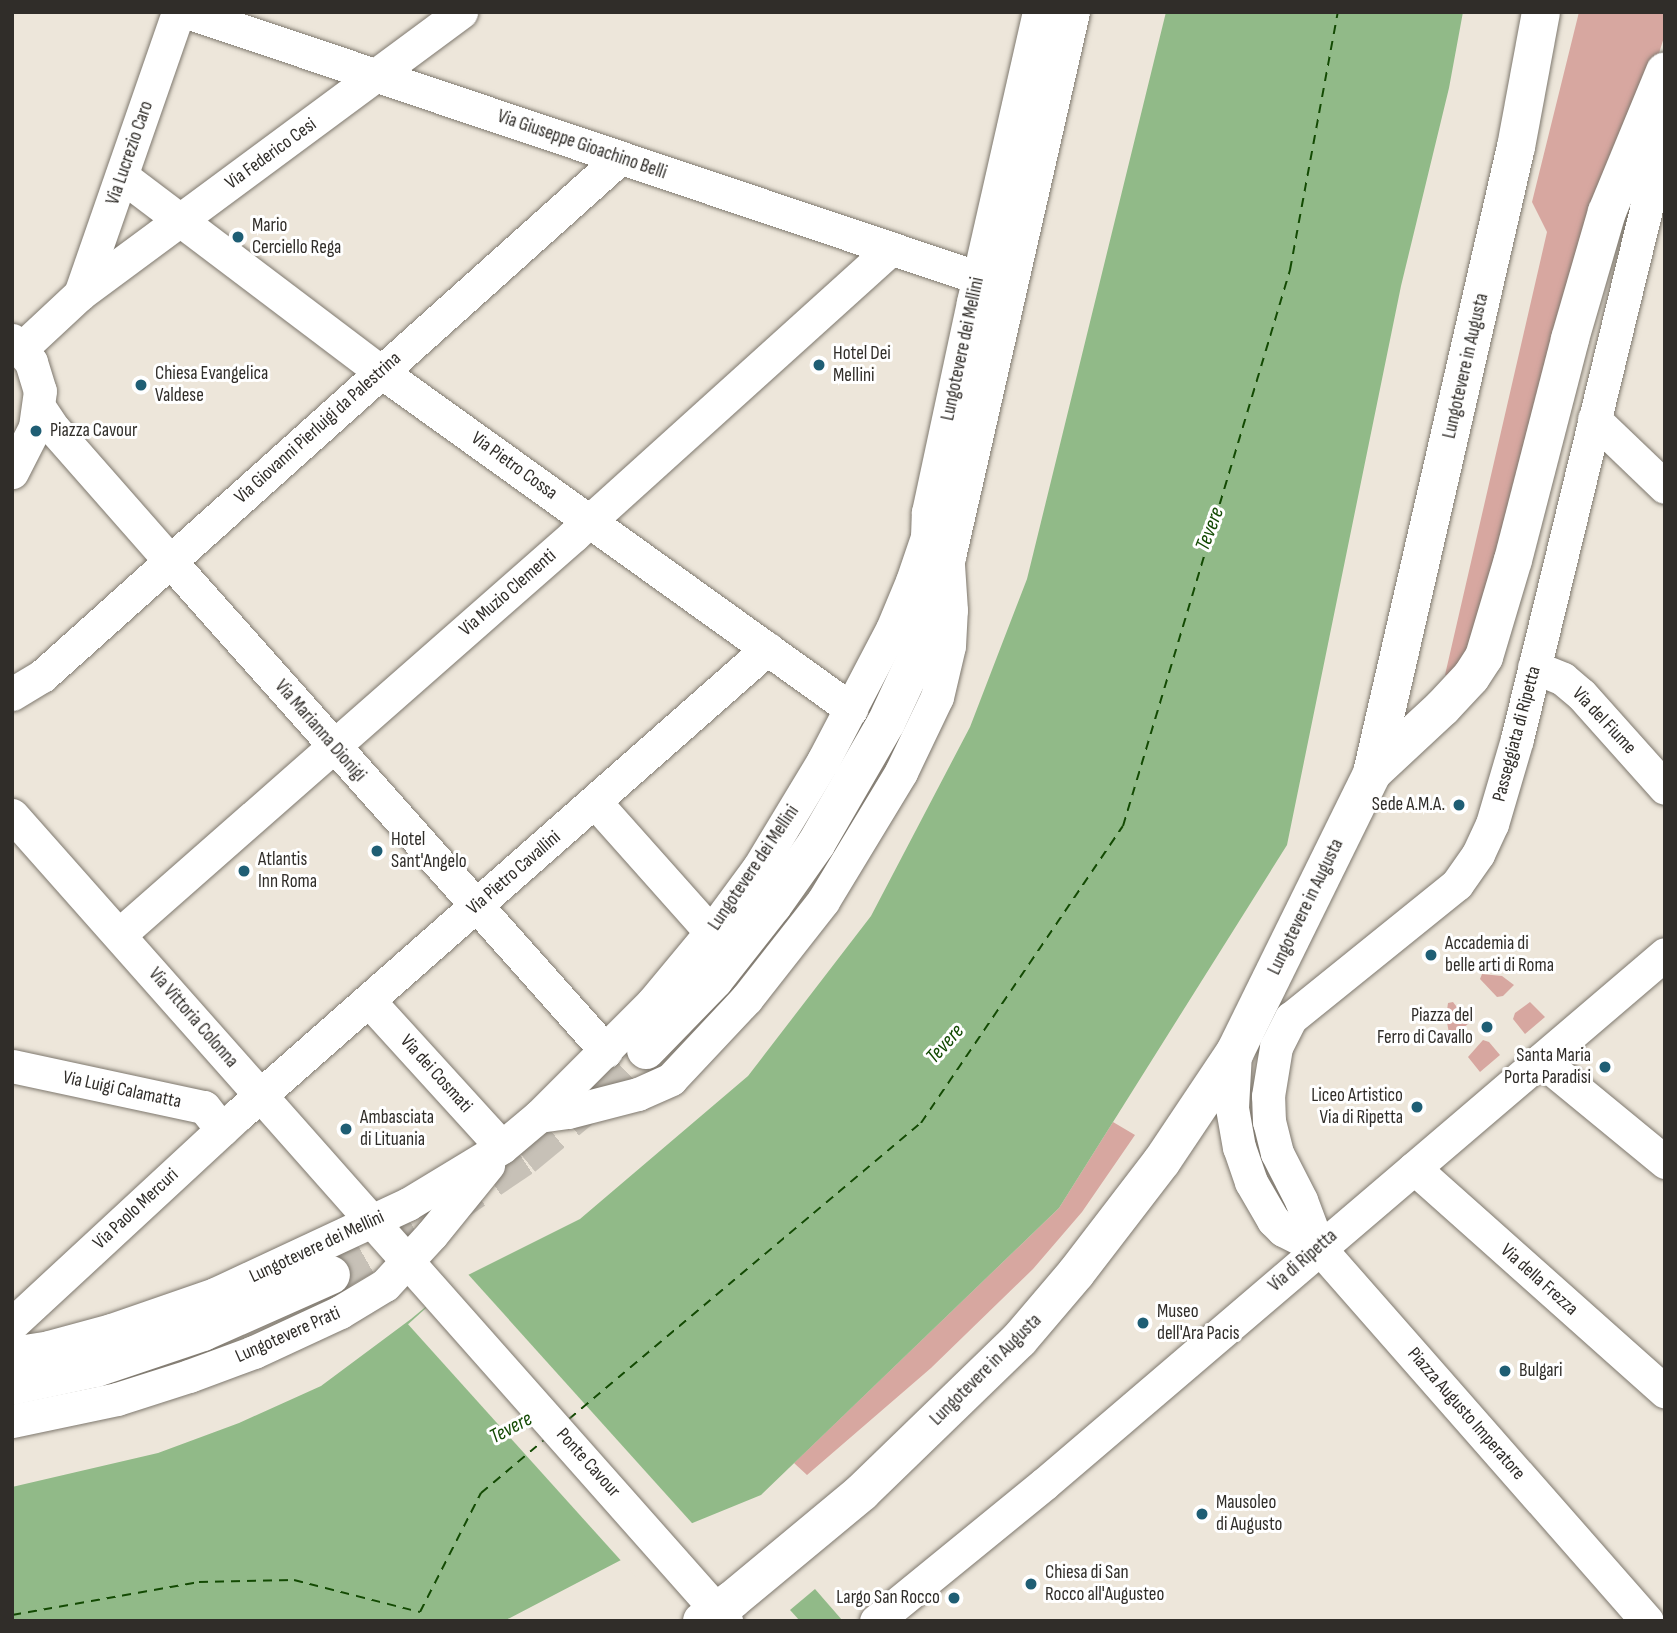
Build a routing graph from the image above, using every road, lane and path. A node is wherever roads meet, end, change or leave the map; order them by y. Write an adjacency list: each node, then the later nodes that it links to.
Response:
1 (178, 12): 11 (street, Via Lucrezio Caro)
2 (187, 12): 8 (street, Via Giuseppe Gioachino Belli)
3 (461, 12): 8 (street, Via Federico Cesi)
4 (1039, 12): 14 (street, Lungotevere dei Mellini)
5 (1071, 12): 14 (main road, Lungotevere dei Mellini)
6 (1541, 12): 31 (main road, Lungotevere in Augusta)
7 (1665, 71): 31 (main road)
8 (379, 75): 10 (street, Via Giuseppe Gioachino Belli); 12 (street, Via Federico Cesi)
9 (1665, 131): 19 (street, Passeggiata di Ripetta)
10 (620, 158): 13 (street, Via Giuseppe Gioachino Belli); 17 (street, Via Giovanni Pierluigi da Palestrina)
11 (122, 176): 12 (street, Via Pietro Cossa); 15 (street, Via Lucrezio Caro)
12 (178, 220): 15 (street, Via Federico Cesi); 17 (street, Via Pietro Cossa)
13 (891, 248): 14 (street, Via Giuseppe Gioachino Belli); 23 (street, Via Muzio Clementi)
14 (992, 282): 24 (main road, Lungotevere dei Mellini); 29 (street, Lungotevere dei Mellini)
15 (80, 294): 16 (street)
16 (16, 355): 18 (street); 20 (street)
17 (380, 371): 23 (street, Via Pietro Cossa); 25 (street, Via Giovanni Pierluigi da Palestrina)
18 (39, 407): 21 (street); 25 (street, Via Marianna Dionigi)
19 (1594, 419): 22 (street); 27 (street, Passeggiata di Ripetta)
20 (12, 458)
21 (12, 472)
22 (1665, 487)
23 (590, 521): 26 (street, Via Pietro Cossa); 30 (street, Via Muzio Clementi)
24 (947, 557): 41 (main road, Lungotevere dei Mellini); 46 (street)
25 (170, 561): 28 (street, Via Giovanni Pierluigi da Palestrina); 30 (street, Via Marianna Dionigi)
26 (767, 649): 29 (street, Via Pietro Cossa); 33 (street, Via Pietro Cavallini)
27 (1534, 667): 32 (street, Via del Fiume); 52 (street, Passeggiata di Ripetta)
28 (12, 694)
29 (851, 709): 36 (street, Lungotevere dei Mellini)
30 (334, 746): 35 (street, Via Marianna Dionigi); 37 (street, Via Muzio Clementi)
31 (1372, 772): 42 (main road, Lungotevere in Augusta)
32 (1665, 788)
33 (594, 802): 35 (street, Via Pietro Cavallini); 36 (street)
34 (12, 815): 37 (street, Via Vittoria Colonna)
35 (476, 906): 39 (street, Via Pietro Cavallini); 40 (street, Via Marianna Dionigi)
36 (711, 932): 40 (street, Lungotevere dei Mellini)
37 (120, 934): 45 (street, Via Vittoria Colonna)
38 (1665, 954): 43 (street, Via di Ripetta)
39 (369, 1001): 45 (street, Via Pietro Cavallini); 48 (street, Via dei Cosmati)
40 (606, 1051): 46 (street, Lungotevere dei Mellini)
41 (646, 1051)
42 (1235, 1052): 52 (street); 60 (main road, Lungotevere in Augusta)
43 (1541, 1060): 49 (street); 50 (street, Via di Ripetta)
44 (12, 1066): 47 (street, Via Luigi Calamatta)
45 (261, 1096): 47 (street, Via Paolo Mercuri); 51 (street, Via Vittoria Colonna)
46 (540, 1116): 48 (street, Lungotevere dei Mellini)
47 (222, 1130): 55 (street, Via Paolo Mercuri)
48 (502, 1147): 51 (street, Lungotevere dei Mellini); 53 (street, Lungotevere Prati)
49 (1665, 1162)
50 (1414, 1168): 52 (street, Via di Ripetta); 58 (street, Via della Frezza)
51 (372, 1223): 53 (street, Ponte Cavour); 56 (street, Lungotevere dei Mellini)
52 (1319, 1248): 61 (street, Via di Ripetta); 62 (street, Piazza Augusto Imperatore)
53 (407, 1261): 59 (street, Lungotevere Prati); 60 (street, Ponte Cavour)
54 (331, 1275): 57 (main road, Lungotevere Prati)
55 (12, 1324)
56 (12, 1353)
57 (12, 1386)
58 (1665, 1392)
59 (12, 1421)
60 (716, 1618)
61 (876, 1621)
62 (1647, 1621)

